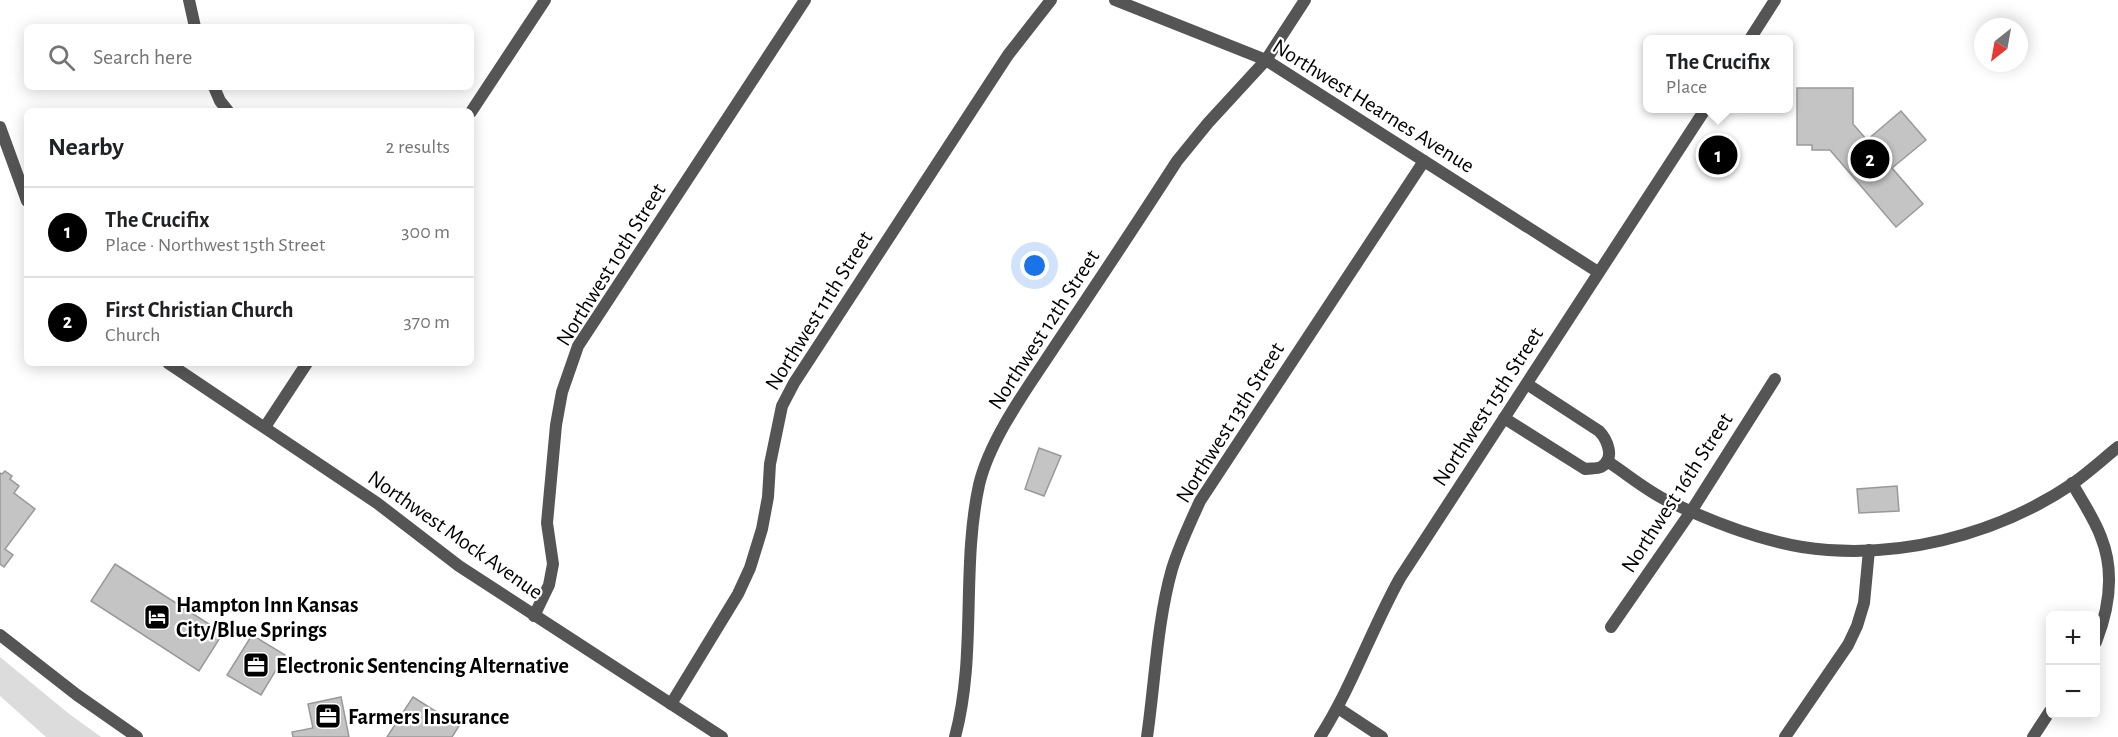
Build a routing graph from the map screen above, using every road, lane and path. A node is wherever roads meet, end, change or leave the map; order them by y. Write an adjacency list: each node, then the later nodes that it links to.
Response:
1 (189, 0): 8 (street)
2 (545, 0): 13 (street)
3 (805, 0): 30 (street, Northwest 10th Street)
4 (1051, 0): 34 (street, Northwest 11th Street)
5 (1115, 0): 10 (street, Northwest Hearnes Avenue)
6 (1305, 0): 10 (street, Northwest 12th Street)
7 (1775, 0): 9 (street)
8 (194, 24)
9 (1753, 35)
10 (1266, 60): 16 (street, Northwest Hearnes Avenue); 39 (street, Northwest 12th Street)
11 (215, 90): 12 (street)
12 (226, 108)
13 (474, 108)
14 (1703, 113): 18 (street, Northwest 15th Street)
15 (0, 127): 17 (street)
16 (1424, 161): 18 (street, Northwest Hearnes Avenue); 40 (street, Northwest 13th Street)
17 (24, 193)
18 (1598, 272): 22 (street, Northwest 15th Street)
19 (173, 366): 24 (street, Northwest Mock Avenue)
20 (305, 366): 24 (street)
21 (1775, 379): 28 (street, Northwest 16th Street)
22 (1527, 384): 23 (street, Northwest 15th Street); 26 (street)
23 (1504, 418): 26 (street); 35 (street, Northwest 15th Street)
24 (265, 427): 30 (street, Northwest Mock Avenue)
25 (2118, 447): 27 (street)
26 (1607, 461): 28 (street)
27 (2072, 483): 29 (street); 32 (street)
28 (1692, 510): 29 (street); 31 (street, Northwest 16th Street)
29 (1869, 550): 43 (street)
30 (534, 616): 34 (street, Northwest Mock Avenue)
31 (1611, 627)
32 (2100, 632)
33 (0, 635): 37 (street)
34 (671, 704): 38 (street, Northwest Mock Avenue)
35 (1338, 708): 41 (street, Northwest 15th Street); 42 (street)
36 (2046, 717): 44 (street)
37 (137, 737)
38 (722, 737)
39 (955, 737)
40 (1147, 737)
41 (1320, 737)
42 (1382, 737)
43 (1785, 737)
44 (2033, 737)

